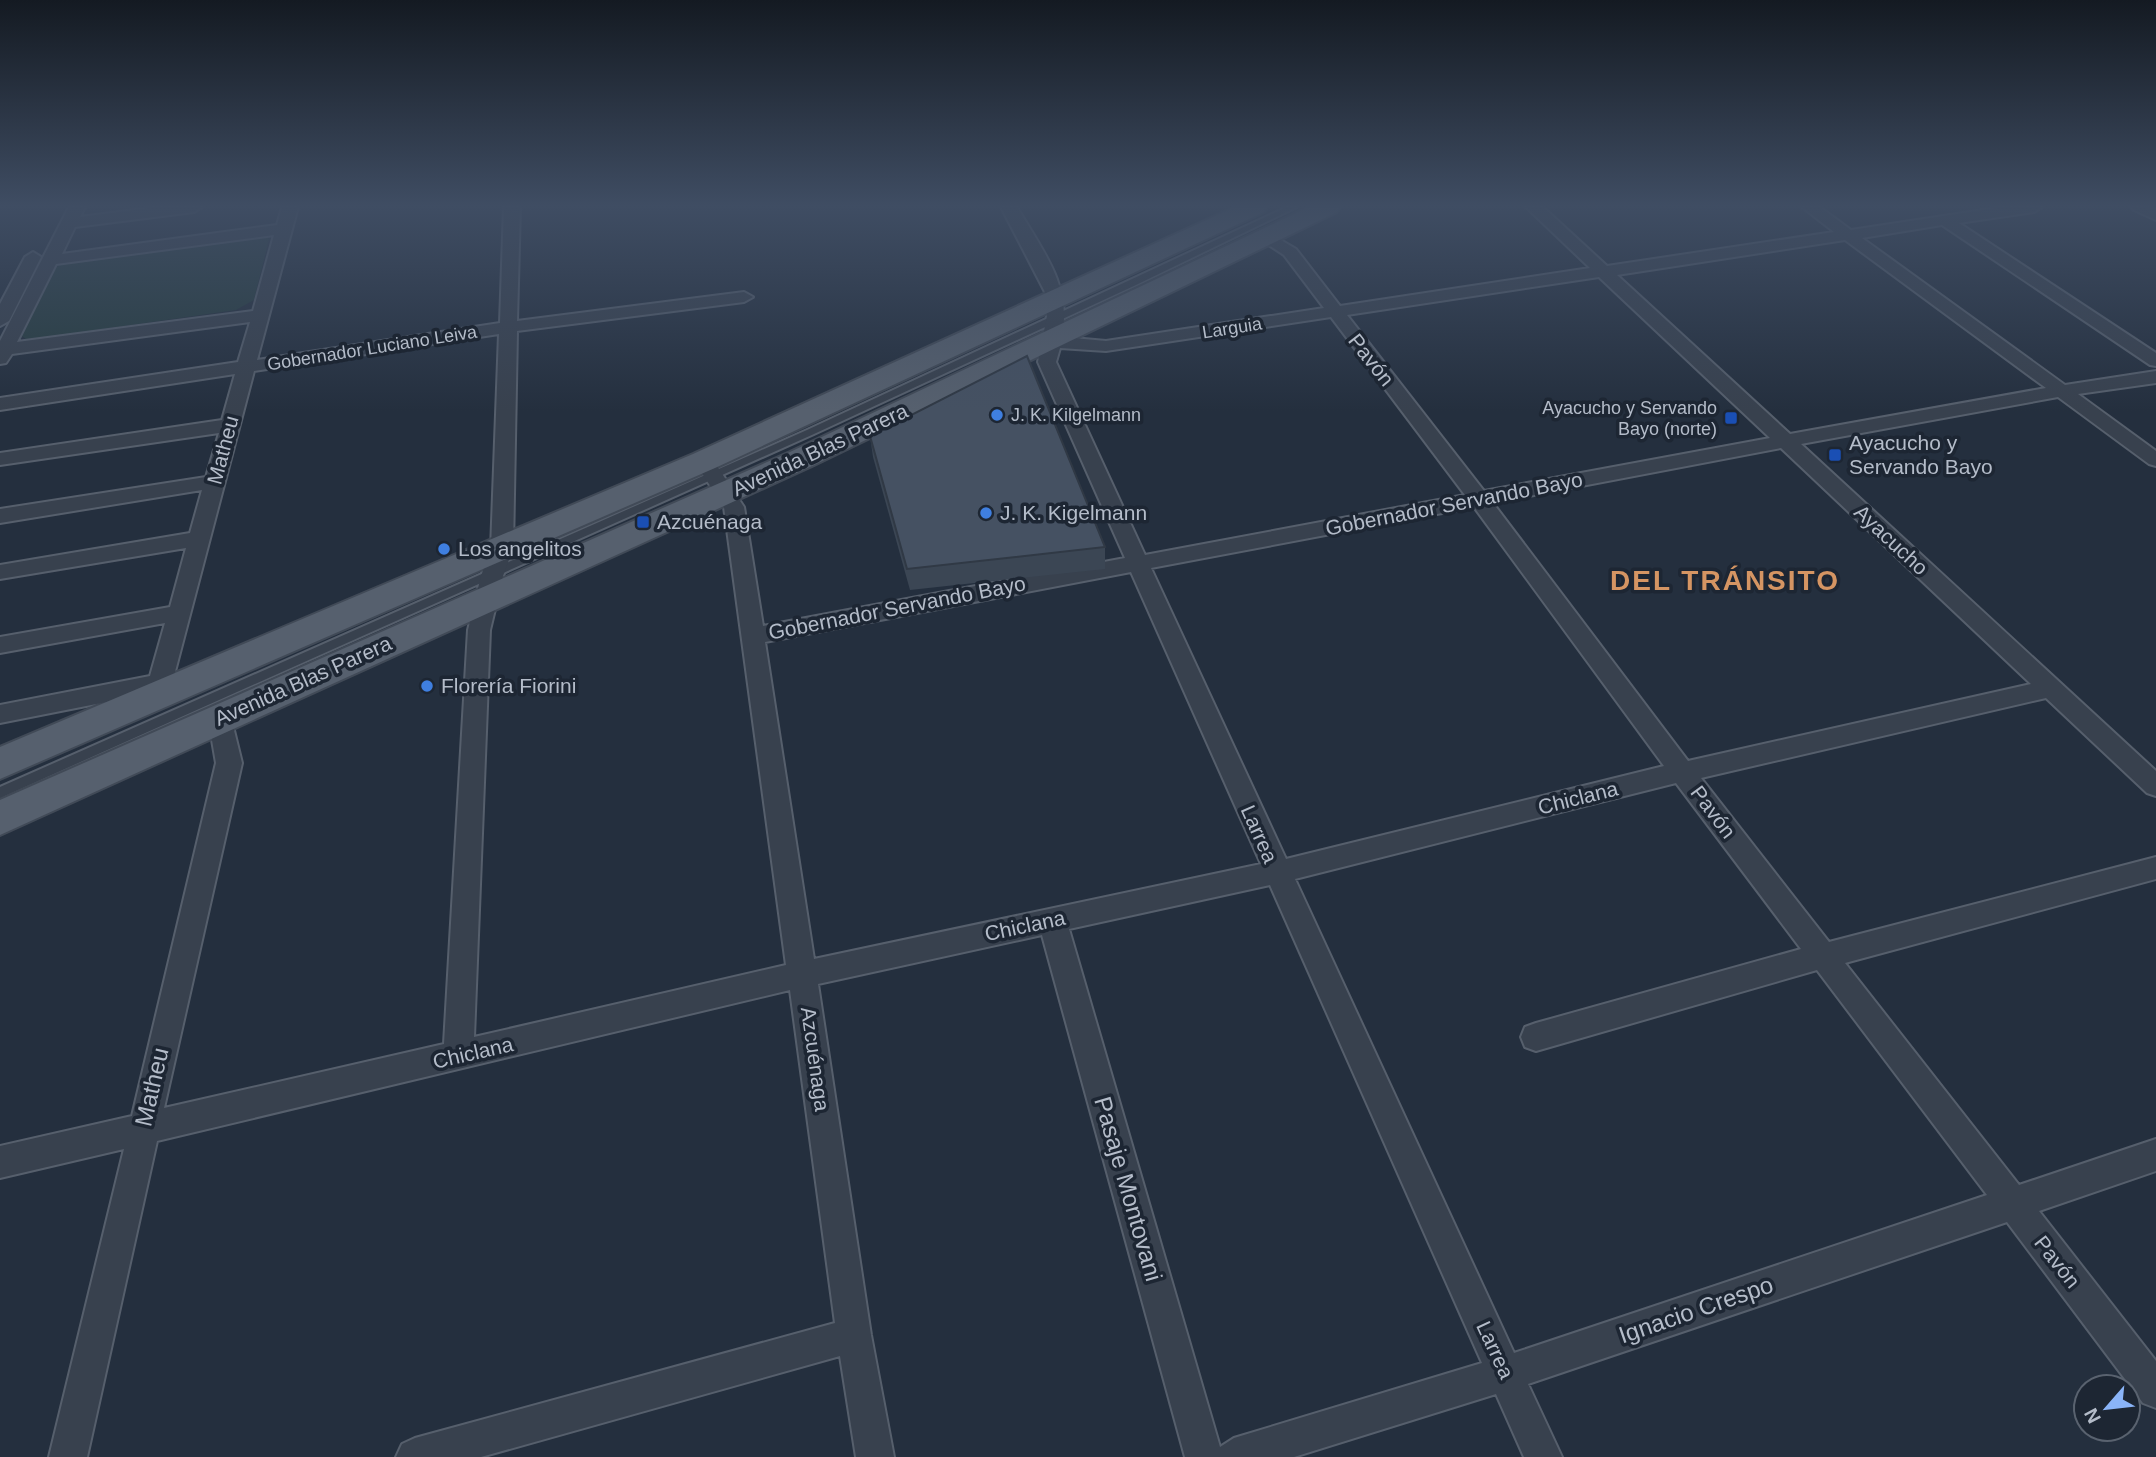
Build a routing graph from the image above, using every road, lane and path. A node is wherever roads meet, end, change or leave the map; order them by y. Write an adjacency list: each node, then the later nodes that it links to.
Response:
1 (24, 275): 17 (street)
2 (43, 275): 20 (street)
3 (271, 275): 16 (street, Matheu)
4 (510, 275): 19 (street)
5 (1046, 275): 18 (street, Larrea)
6 (1136, 275): 18 (main road, Avenida Blas Parera)
7 (1152, 275): 18 (lane)
8 (1172, 275): 18 (main road, Avenida Blas Parera)
9 (1307, 275): 15 (street, Pavón)
10 (1592, 275): 15 (street, Larguia)
11 (1608, 275): 27 (street, Ayacucho)
12 (1904, 275): 24 (street)
13 (2028, 275): 21 (street)
14 (744, 297): 19 (street, Gobernador Luciano Leiva)
15 (1334, 312): 18 (street, Larguia); 32 (street, Pavón)
16 (260, 315): 20 (street); 22 (street, Matheu)
17 (0, 321)
18 (1054, 322): 30 (main road, Avenida Blas Parera); 35 (street, Larrea)
19 (509, 327): 22 (street, Gobernador Luciano Leiva); 37 (street)
20 (2, 353)
21 (2156, 361)
22 (246, 367): 25 (street, Gobernador Luciano Leiva); 26 (street, Matheu)
23 (2156, 377): 24 (street, Gobernador Servando Bayo)
24 (2062, 391): 27 (street, Gobernador Servando Bayo); 29 (street)
25 (0, 404)
26 (230, 425): 28 (street); 31 (street, Matheu)
27 (1785, 441): 32 (street, Gobernador Servando Bayo); 42 (street, Ayacucho)
28 (0, 459)
29 (2156, 460)
30 (716, 477): 37 (main road, Avenida Blas Parera); 37 (main road, Avenida Blas Parera); 39 (street, Azcuénaga)
31 (214, 482): 33 (street); 34 (street, Matheu)
32 (1479, 499): 35 (street, Gobernador Servando Bayo); 46 (street, Pavón)
33 (0, 516)
34 (198, 539): 36 (street); 38 (street, Matheu)
35 (1137, 563): 39 (street, Gobernador Servando Bayo); 51 (street, Larrea)
36 (0, 572)
37 (493, 576): 41 (main road, Avenida Blas Parera); 44 (main road, Avenida Blas Parera); 48 (lane); 56 (street)
38 (178, 613): 40 (street); 41 (street, Matheu)
39 (754, 636): 54 (street, Azcuénaga)
40 (0, 645)
41 (162, 688): 43 (street); 45 (main road, Avenida Blas Parera)
42 (2050, 688): 46 (street, Chiclana); 47 (street, Ayacucho)
43 (0, 714)
44 (220, 717): 49 (main road, Avenida Blas Parera); 57 (street, Matheu)
45 (0, 764)
46 (1682, 772): 51 (street, Chiclana); 53 (street, Pavón)
47 (2156, 786)
48 (0, 793)
49 (0, 818)
50 (2156, 868): 53 (street)
51 (1276, 872): 52 (street, Chiclana); 62 (street, Larrea)
52 (1052, 920): 54 (street, Chiclana); 67 (street, Pasaje Montovani)
53 (1822, 956): 55 (street); 60 (street, Pavón)
54 (804, 974): 56 (street, Chiclana); 61 (street, Azcuénaga)
55 (1536, 1037)
56 (458, 1056): 57 (street, Chiclana)
57 (142, 1129): 59 (street, Chiclana); 64 (street, Matheu)
58 (2156, 1155): 60 (street, Ignacio Crespo)
59 (0, 1163)
60 (2012, 1204): 62 (street, Ignacio Crespo); 63 (street, Pavón)
61 (853, 1335): 65 (street); 66 (street, Azcuénaga)
62 (1506, 1374): 68 (street, Ignacio Crespo); 69 (street, Larrea)
63 (2156, 1391)
64 (68, 1457)
65 (415, 1457)
66 (875, 1457)
67 (1204, 1457)
68 (1234, 1457)
69 (1543, 1457)

